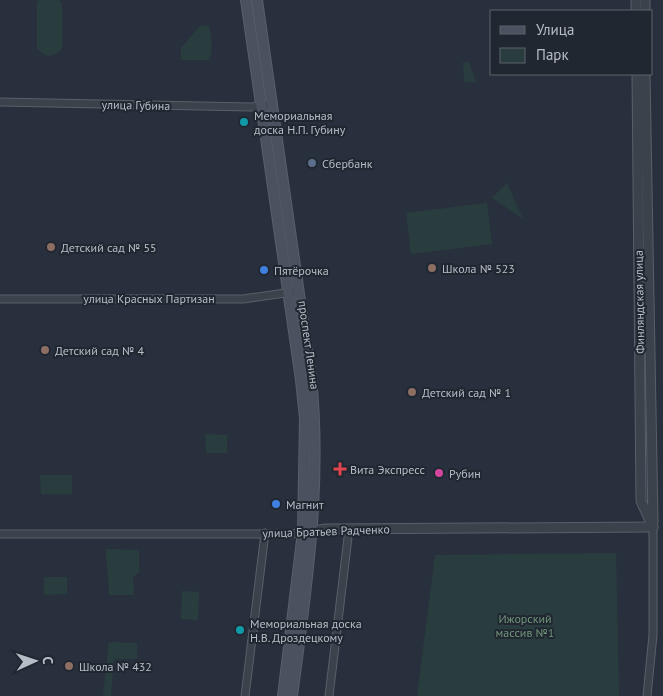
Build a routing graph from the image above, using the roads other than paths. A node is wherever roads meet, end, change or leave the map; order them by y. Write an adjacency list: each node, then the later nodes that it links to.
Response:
1 (246, 0): 6 (main road, проспект Ленина)
2 (257, 0): 6 (main road, проспект Ленина)
3 (637, 75): 9 (street, Финляндская улица)
4 (646, 75): 9 (street, Финляндская улица)
5 (0, 102): 6 (street, улица Губина)
6 (267, 106): 7 (main road, проспект Ленина)
7 (293, 292): 8 (street, улица Красных Партизан); 11 (main road, проспект Ленина)
8 (0, 299)
9 (653, 527): 10 (street, улица Братьев Радченко); 18 (street, Финляндская улица)
10 (349, 528): 11 (street, улица Братьев Радченко); 17 (street)
11 (308, 531): 12 (street, улица Братьев Радченко); 15 (main road, проспект Ленина); 16 (main road, проспект Ленина)
12 (266, 533): 13 (street, улица Братьев Радченко); 14 (street)
13 (0, 534)
14 (245, 696)
15 (284, 696)
16 (292, 696)
17 (329, 696)
18 (647, 696)

